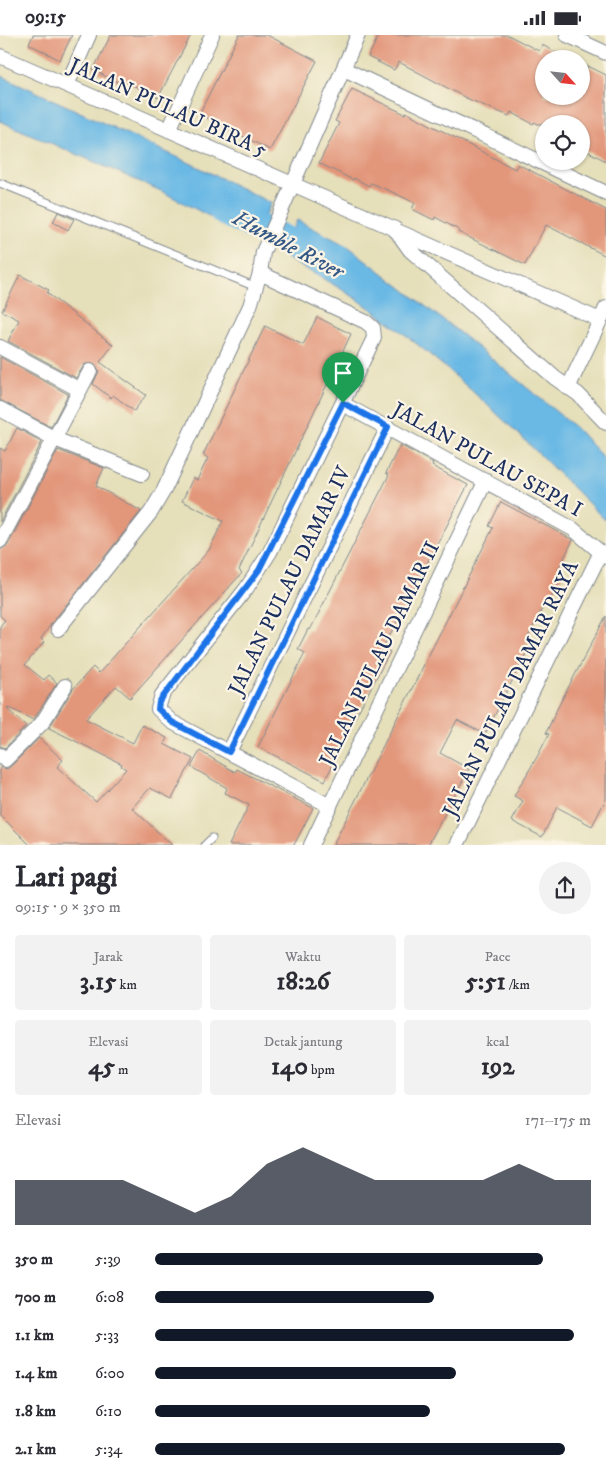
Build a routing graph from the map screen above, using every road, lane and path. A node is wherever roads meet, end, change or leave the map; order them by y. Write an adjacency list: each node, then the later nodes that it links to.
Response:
1 (90, 35): 8 (street)
2 (212, 35): 9 (street)
3 (358, 35): 7 (street)
4 (567, 35): 5 (street)
5 (606, 53)
6 (0, 56): 8 (street, JALAN PULAU BIRA 5)
7 (344, 69): 11 (street); 12 (street)
8 (67, 85): 9 (street, JALAN PULAU BIRA 5)
9 (169, 130): 11 (street, JALAN PULAU BIRA 5)
10 (0, 183): 15 (lane)
11 (291, 191): 13 (street, JALAN PULAU BIRA 5); 14 (street)
12 (606, 193)
13 (395, 229): 16 (street, JALAN PULAU BIRA 5); 20 (street)
14 (260, 273): 15 (street); 21 (street)
15 (256, 287): 31 (street)
16 (603, 314): 20 (street)
17 (0, 347): 19 (street)
18 (90, 371): 19 (street)
19 (80, 390): 26 (street)
20 (573, 391): 22 (street); 24 (street)
21 (343, 403): 25 (street, JALAN PULAU SEPA I); 33 (street)
22 (606, 408)
23 (0, 409): 26 (street)
24 (606, 423)
25 (388, 427): 28 (street, JALAN PULAU SEPA I); 33 (street, JALAN PULAU DAMAR IV)
26 (55, 439): 27 (street); 29 (street)
27 (142, 475)
28 (486, 480): 30 (street, JALAN PULAU SEPA I); 35 (street, JALAN PULAU DAMAR II)
29 (0, 541)
30 (603, 555): 39 (street, JALAN PULAU DAMAR RAYA)
31 (58, 629)
32 (65, 686): 34 (street)
33 (229, 752): 35 (street)
34 (0, 755)
35 (330, 806): 38 (street, JALAN PULAU DAMAR II)
36 (212, 838): 37 (lane)
37 (205, 845)
38 (311, 845)
39 (457, 845)

